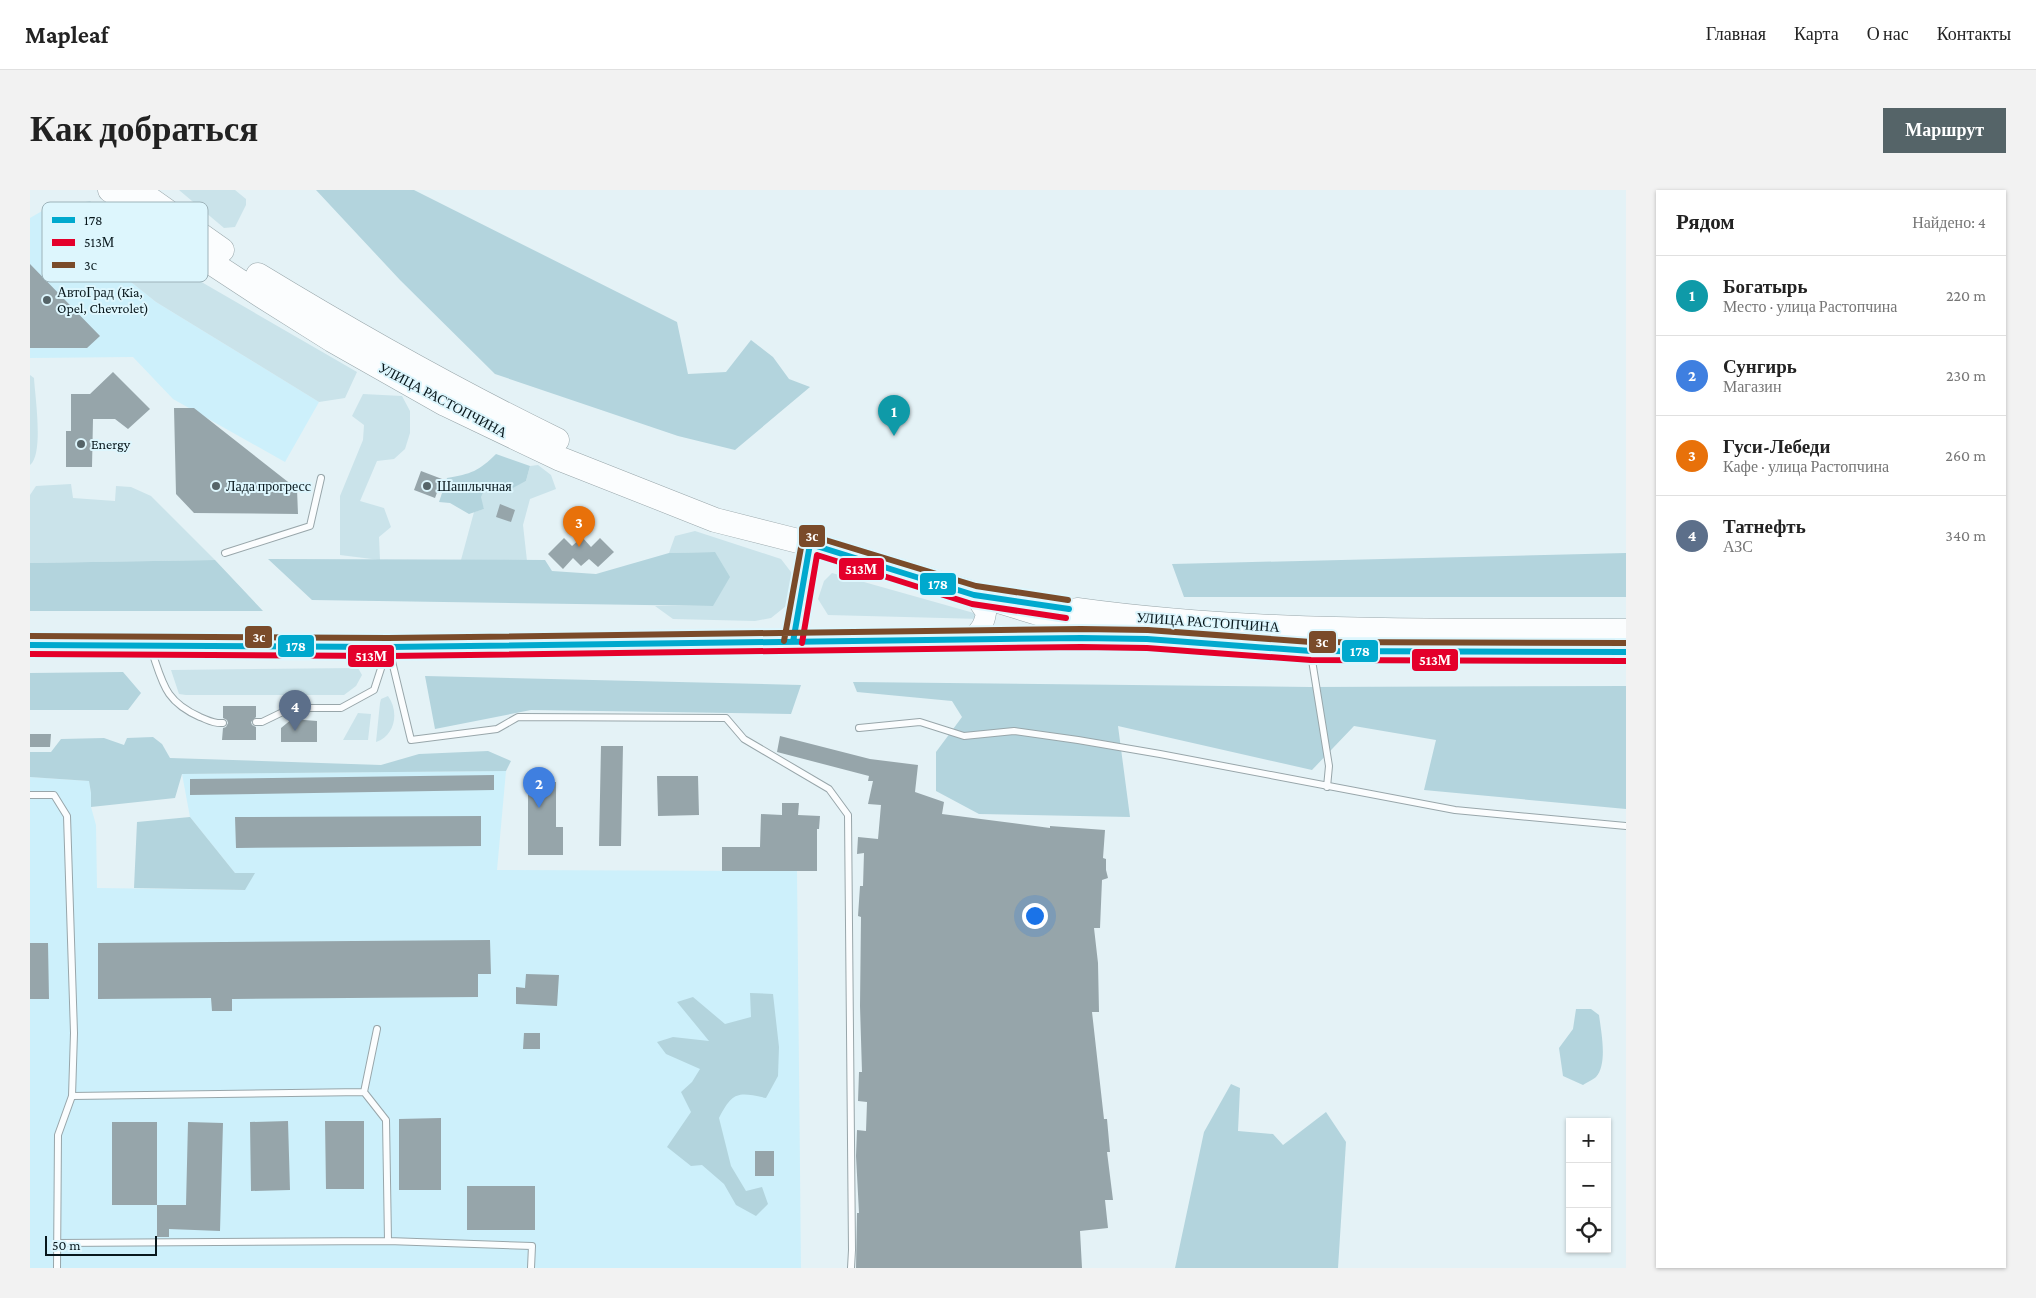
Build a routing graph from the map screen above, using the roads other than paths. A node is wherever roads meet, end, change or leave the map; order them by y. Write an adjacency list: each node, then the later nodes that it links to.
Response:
1 (110, 190): 3 (highway, УЛИЦА РАСТОПЧИНА)
2 (137, 190): 4 (highway, УЛИЦА РАСТОПЧИНА)
3 (126, 202)
4 (154, 202)
5 (208, 240): 8 (highway, УЛИЦА РАСТОПЧИНА)
6 (208, 261): 8 (highway, УЛИЦА РАСТОПЧИНА)
7 (321, 478): 9 (lane)
8 (810, 544): 10 (highway, УЛИЦА РАСТОПЧИНА); 14 (main road)
9 (225, 553)
10 (974, 595): 11 (highway, УЛИЦА РАСТОПЧИНА); 12 (highway, УЛИЦА РАСТОПЧИНА); 13 (main road)
11 (1626, 631)
12 (1147, 639): 13 (main road); 18 (highway, УЛИЦА РАСТОПЧИНА)
13 (967, 641): 14 (main road)
14 (793, 642): 17 (main road)
15 (30, 645): 16 (main road)
16 (150, 645): 17 (main road); 21 (lane)
17 (388, 647): 20 (lane); 33 (lane)
18 (1310, 650): 19 (highway, УЛИЦА РАСТОПЧИНА); 23 (lane)
19 (1626, 652)
20 (256, 722)
21 (222, 723)
22 (859, 728): 23 (lane)
23 (1327, 787): 25 (lane)
24 (30, 795): 28 (lane)
25 (1626, 826)
26 (377, 1029): 27 (lane)
27 (364, 1092): 28 (lane); 29 (lane)
28 (72, 1096): 30 (lane)
29 (388, 1241): 30 (lane); 32 (lane)
30 (57, 1243): 31 (lane)
31 (57, 1268)
32 (531, 1268)
33 (851, 1268)

